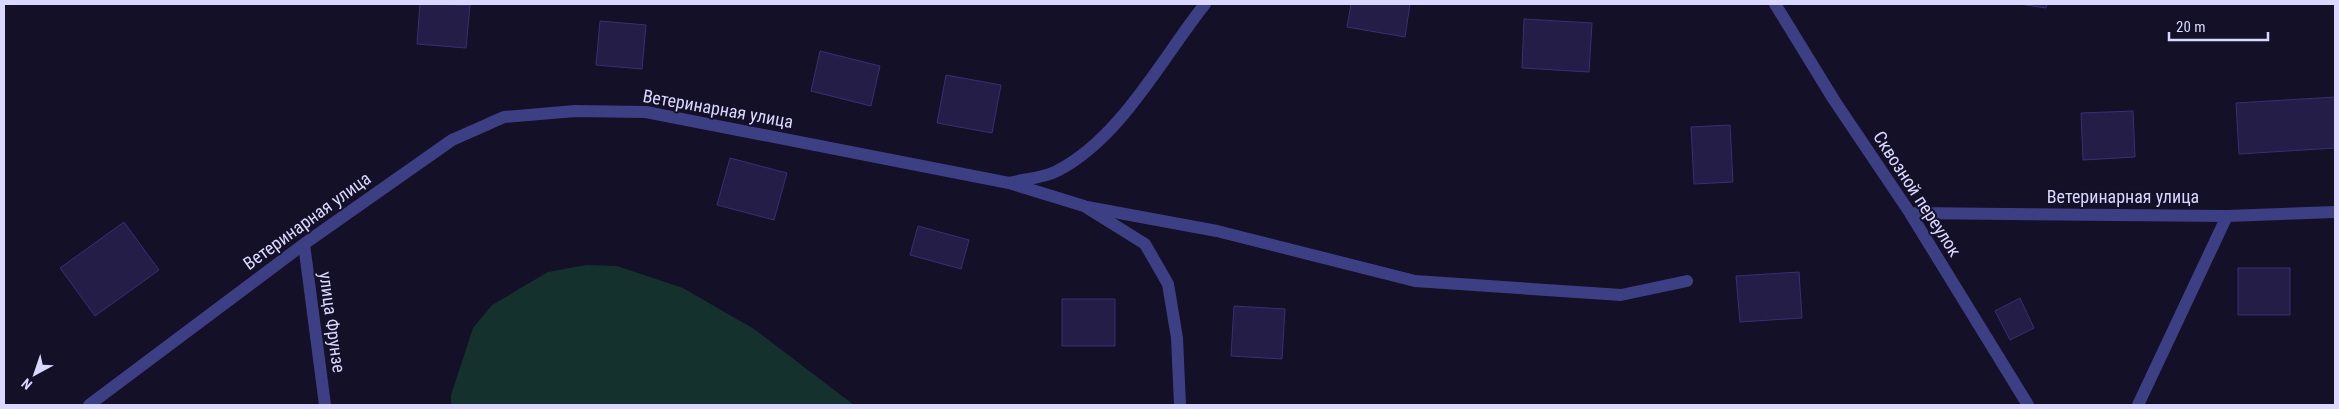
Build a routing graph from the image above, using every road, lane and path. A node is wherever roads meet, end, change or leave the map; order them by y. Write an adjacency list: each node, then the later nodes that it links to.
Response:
1 (1205, 4): 3 (street)
2 (1775, 4): 6 (street, Сквозной переулок)
3 (1009, 183): 4 (street, Ветеринарная улица); 8 (street, Ветеринарная улица)
4 (1084, 206): 9 (street); 12 (street, Ветеринарная улица)
5 (2335, 212): 7 (street, Ветеринарная улица)
6 (1910, 213): 7 (street, Ветеринарная улица); 13 (street, Сквозной переулок)
7 (2227, 216): 14 (street)
8 (304, 244): 10 (street, Ветеринарная улица); 11 (street, улица Фрунзе)
9 (1687, 281)
10 (89, 405)
11 (325, 405)
12 (1180, 405)
13 (2028, 405)
14 (2138, 405)

